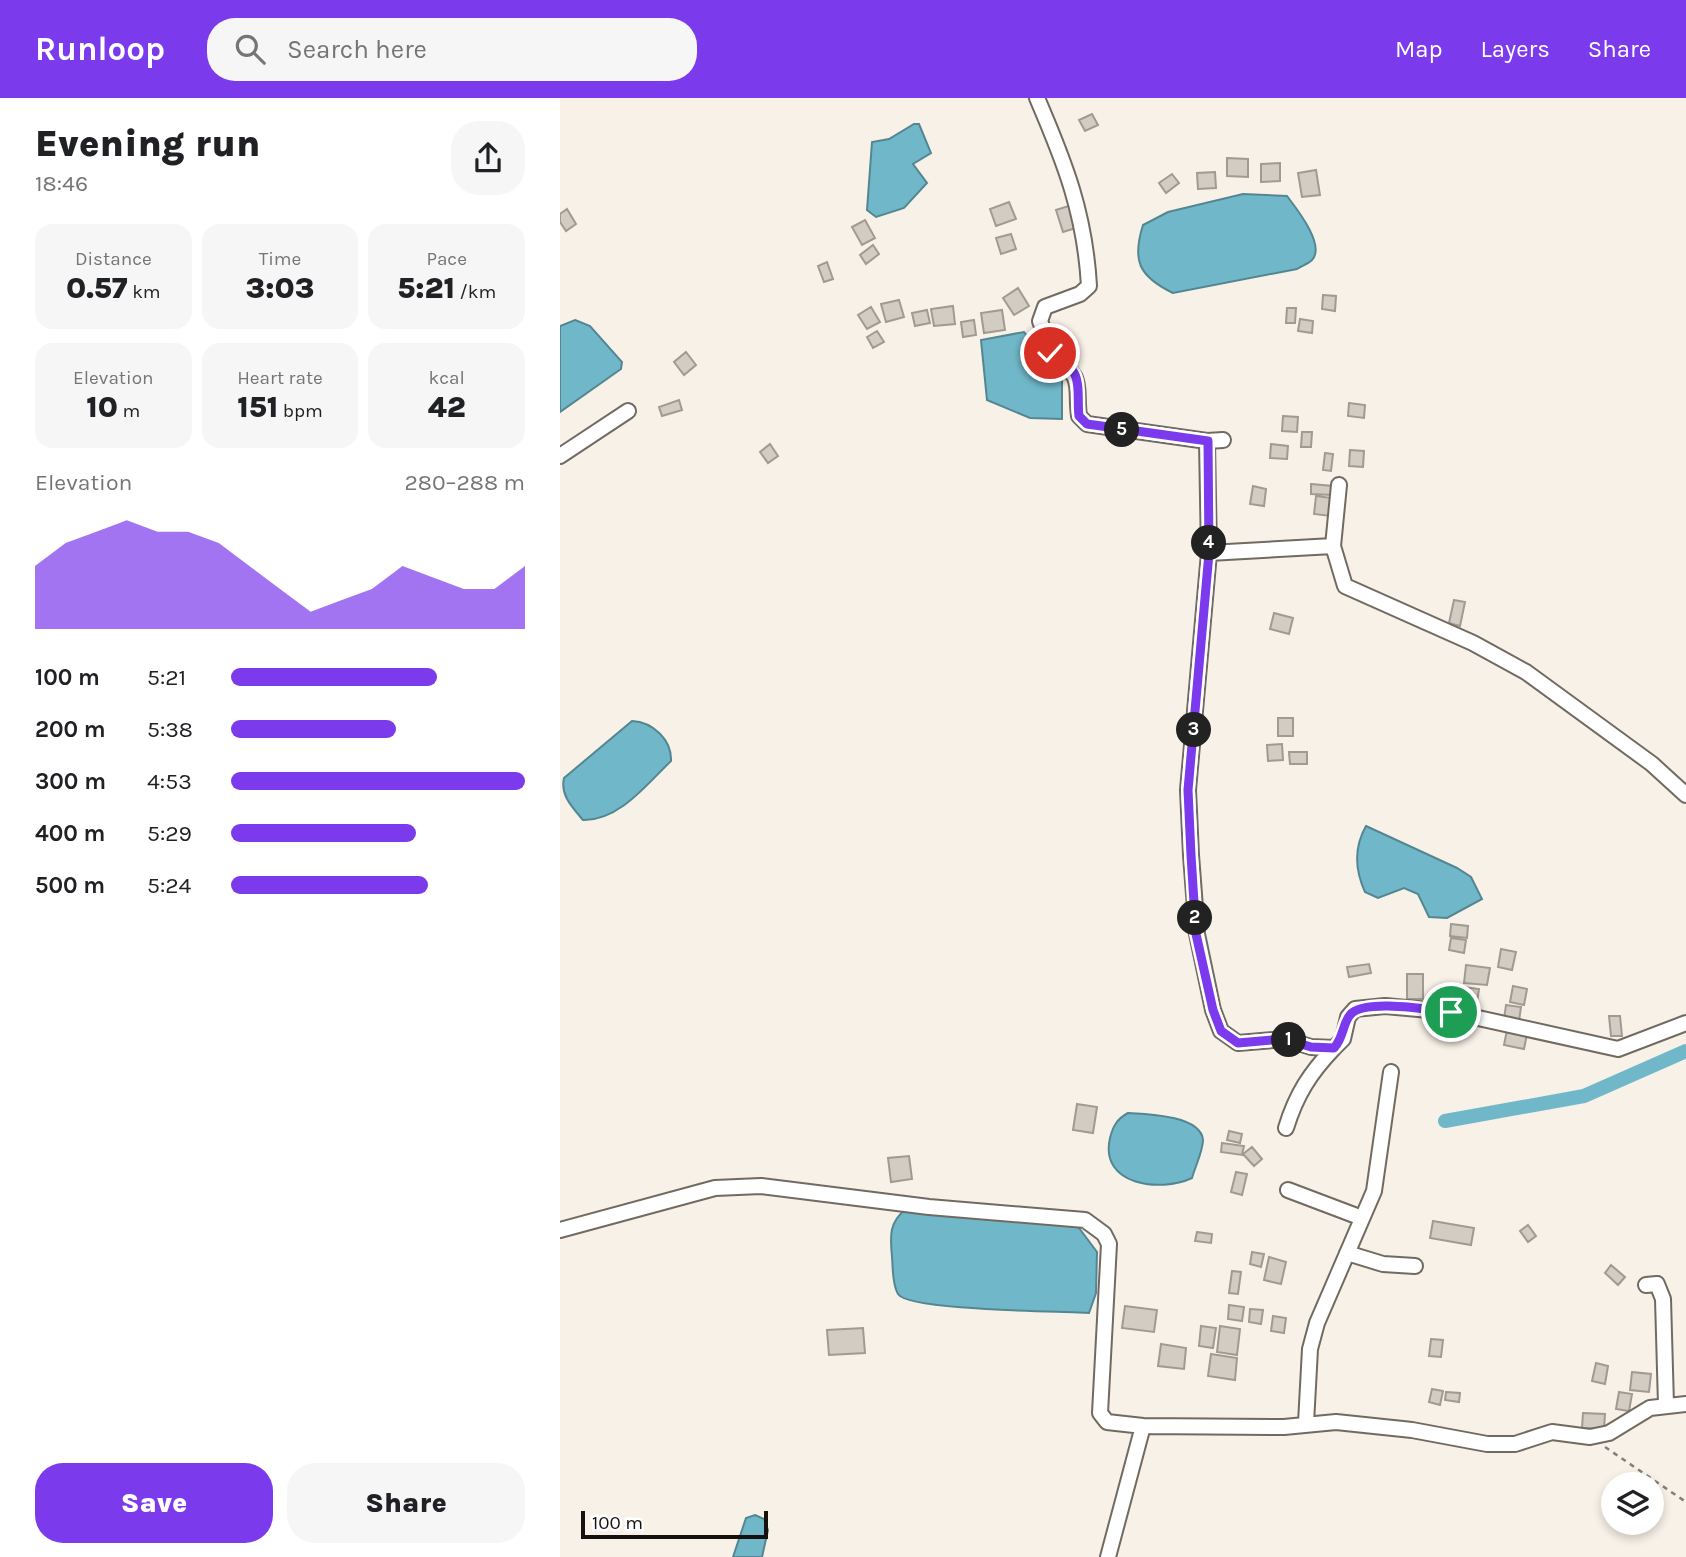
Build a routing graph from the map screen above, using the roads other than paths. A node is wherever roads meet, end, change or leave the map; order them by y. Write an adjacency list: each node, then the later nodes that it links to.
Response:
1 (1037, 98): 4 (street)
2 (628, 411): 5 (street)
3 (1223, 440): 4 (street)
4 (1208, 441): 8 (street)
5 (560, 456)
6 (1339, 485): 7 (street)
7 (1333, 546): 8 (street); 9 (street)
8 (1209, 553): 11 (street)
9 (1686, 795)
10 (1686, 1023): 11 (street)
11 (1334, 1048): 13 (street)
12 (1391, 1072): 15 (street)
13 (1286, 1128)
14 (1288, 1190): 15 (street)
15 (1362, 1219): 17 (street)
16 (560, 1230): 23 (street)
17 (1347, 1253): 18 (street); 22 (street)
18 (1415, 1266)
19 (1646, 1285): 21 (street)
20 (1686, 1404): 21 (street)
21 (1666, 1405): 22 (street)
22 (1306, 1423): 23 (street)
23 (1143, 1426): 24 (street)
24 (1108, 1557)

